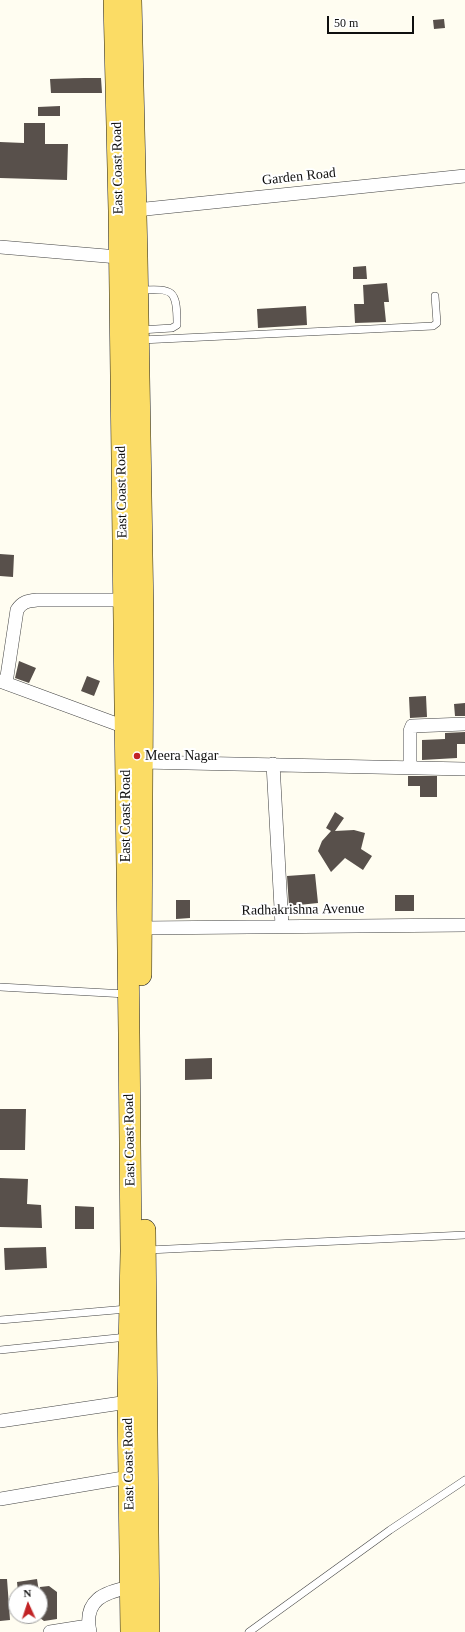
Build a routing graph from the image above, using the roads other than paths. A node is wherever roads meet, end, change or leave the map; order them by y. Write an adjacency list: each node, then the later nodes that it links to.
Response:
1 (114, 0): 6 (main road, East Coast Road)
2 (131, 0): 4 (main road, East Coast Road)
3 (465, 176): 4 (street, Garden Road)
4 (136, 210): 6 (main road, East Coast Road)
5 (0, 247): 6 (street)
6 (128, 257): 7 (main road, East Coast Road); 10 (main road, East Coast Road)
7 (138, 290): 9 (main road, East Coast Road); 9 (lane)
8 (435, 296): 9 (lane)
9 (139, 335): 14 (main road, East Coast Road)
10 (124, 600): 11 (street); 13 (main road, East Coast Road)
11 (3, 682): 13 (street)
12 (465, 724): 16 (street)
13 (125, 727): 22 (main road, East Coast Road)
14 (142, 762): 15 (street); 20 (main road, East Coast Road)
15 (273, 764): 16 (street); 19 (street)
16 (410, 766): 17 (street)
17 (465, 769)
18 (465, 925): 19 (street, Radhakrishna Avenue)
19 (282, 926): 20 (street, Radhakrishna Avenue)
20 (141, 928): 24 (main road, East Coast Road)
21 (0, 987): 22 (lane)
22 (128, 994): 25 (main road, East Coast Road)
23 (465, 1235): 24 (lane)
24 (146, 1250): 38 (main road, East Coast Road)
25 (131, 1308): 26 (lane); 27 (main road, East Coast Road)
26 (0, 1320)
27 (130, 1337): 28 (lane); 29 (main road, East Coast Road)
28 (0, 1350)
29 (128, 1402): 30 (street); 31 (main road, East Coast Road)
30 (0, 1421)
31 (129, 1477): 33 (street); 34 (main road, East Coast Road)
32 (465, 1480): 39 (lane)
33 (0, 1499)
34 (131, 1587): 35 (street); 37 (main road, East Coast Road)
35 (89, 1629): 36 (street)
36 (50, 1632)
37 (131, 1632)
38 (149, 1632)
39 (249, 1632)

